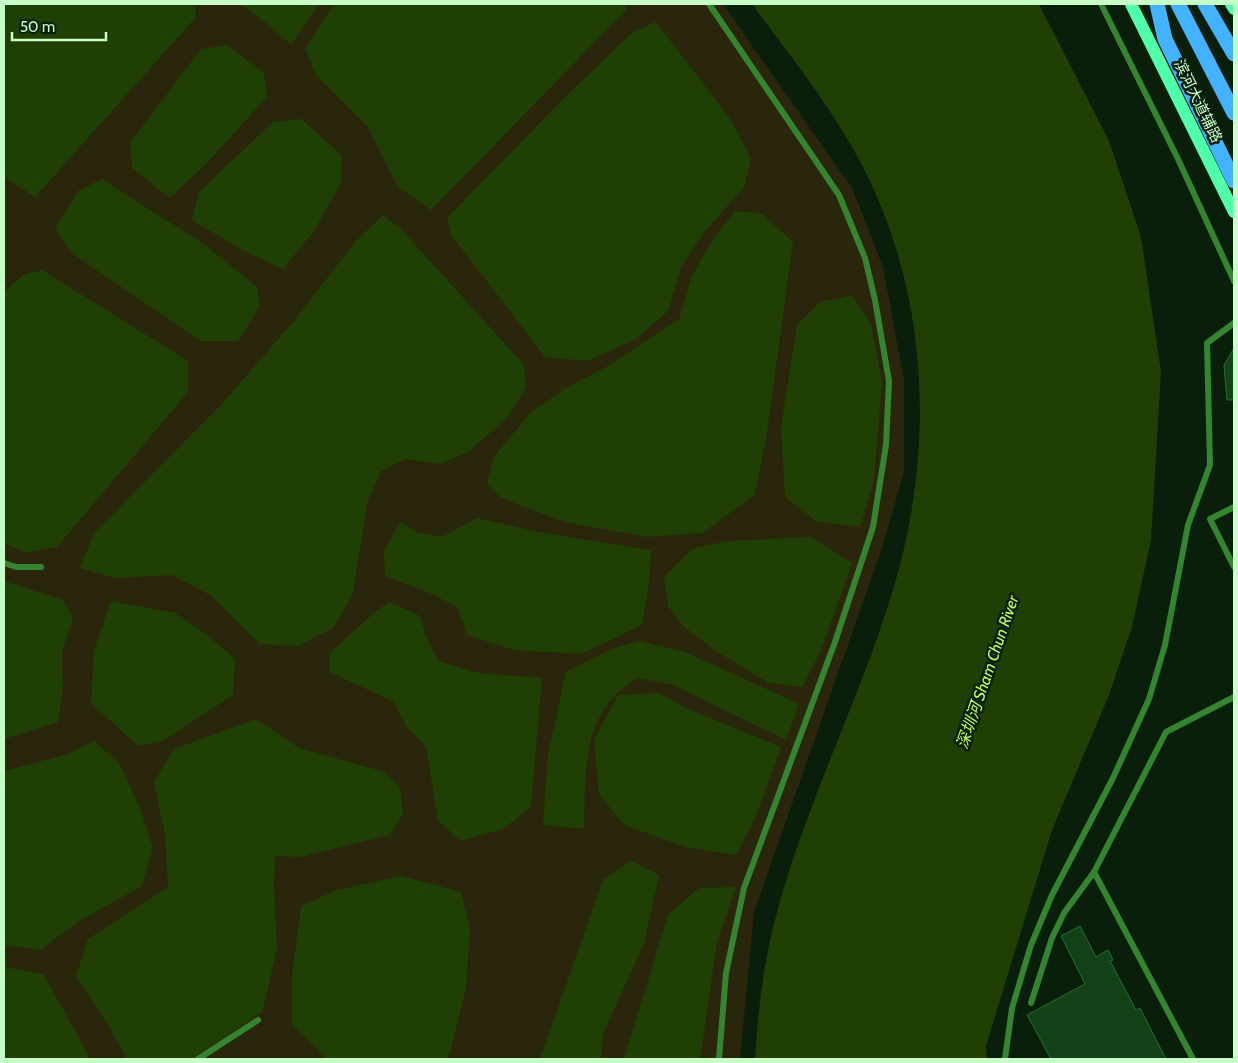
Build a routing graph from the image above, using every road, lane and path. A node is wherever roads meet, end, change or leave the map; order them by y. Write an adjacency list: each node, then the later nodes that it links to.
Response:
1 (709, 4): 24 (lane)
2 (1101, 4): 13 (lane)
3 (1131, 4): 12 (main road, 滨河大道辅路)
4 (1157, 4): 11 (highway)
5 (1178, 4): 10 (highway)
6 (1205, 4): 9 (highway)
7 (1231, 4): 8 (main road)
8 (1234, 9)
9 (1234, 54)
10 (1234, 113)
11 (1234, 181)
12 (1234, 212)
13 (1234, 281)
14 (1234, 323): 25 (lane)
15 (1234, 506): 18 (lane)
16 (4, 563): 17 (lane)
17 (41, 567)
18 (1234, 567)
19 (1234, 697): 20 (lane)
20 (1094, 872): 21 (lane); 26 (lane)
21 (1031, 1003)
22 (258, 1020): 23 (lane)
23 (198, 1059)
24 (719, 1059)
25 (1005, 1059)
26 (1193, 1059)

